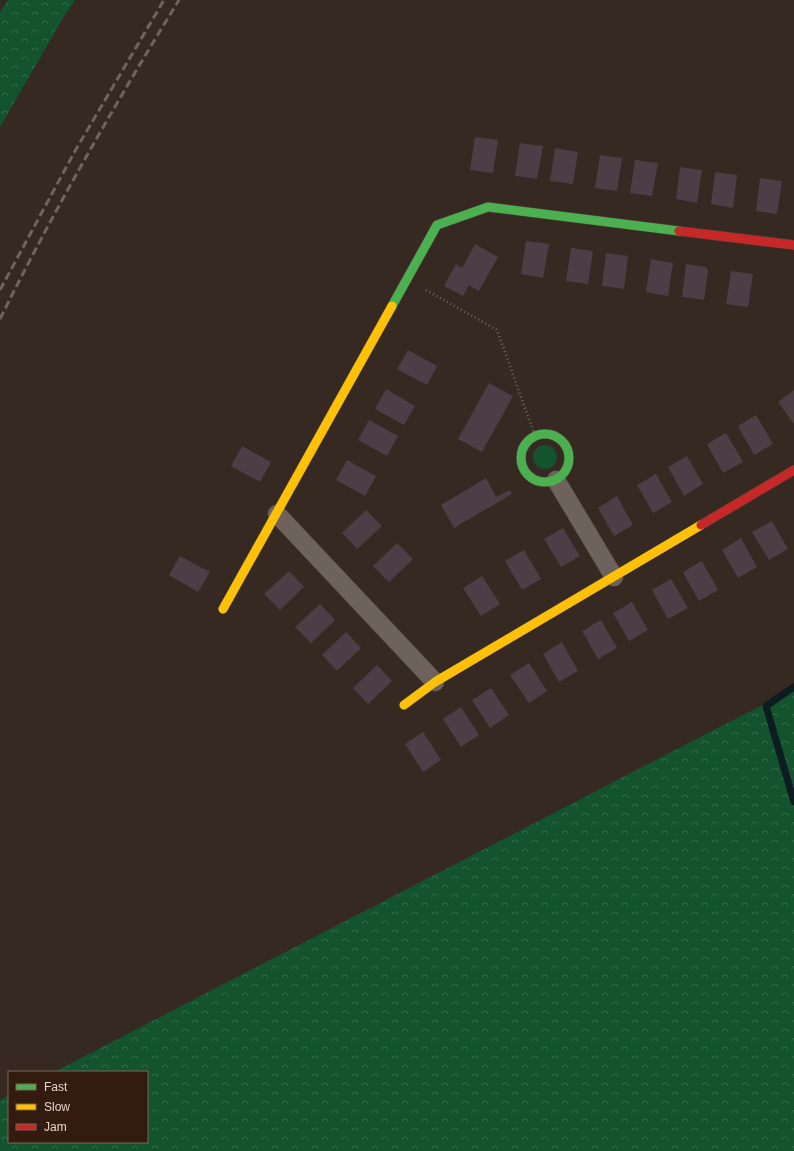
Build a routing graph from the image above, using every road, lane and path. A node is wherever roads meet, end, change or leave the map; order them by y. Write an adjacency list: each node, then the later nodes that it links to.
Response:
1 (794, 245): 2 (street)
2 (407, 279): 3 (path); 6 (street)
3 (535, 436): 5 (street); 5 (street)
4 (794, 470): 7 (street)
5 (556, 480): 7 (street)
6 (277, 514): 8 (street); 9 (street)
7 (614, 577): 9 (street)
8 (223, 609)
9 (435, 682): 10 (street)
10 (404, 705)

